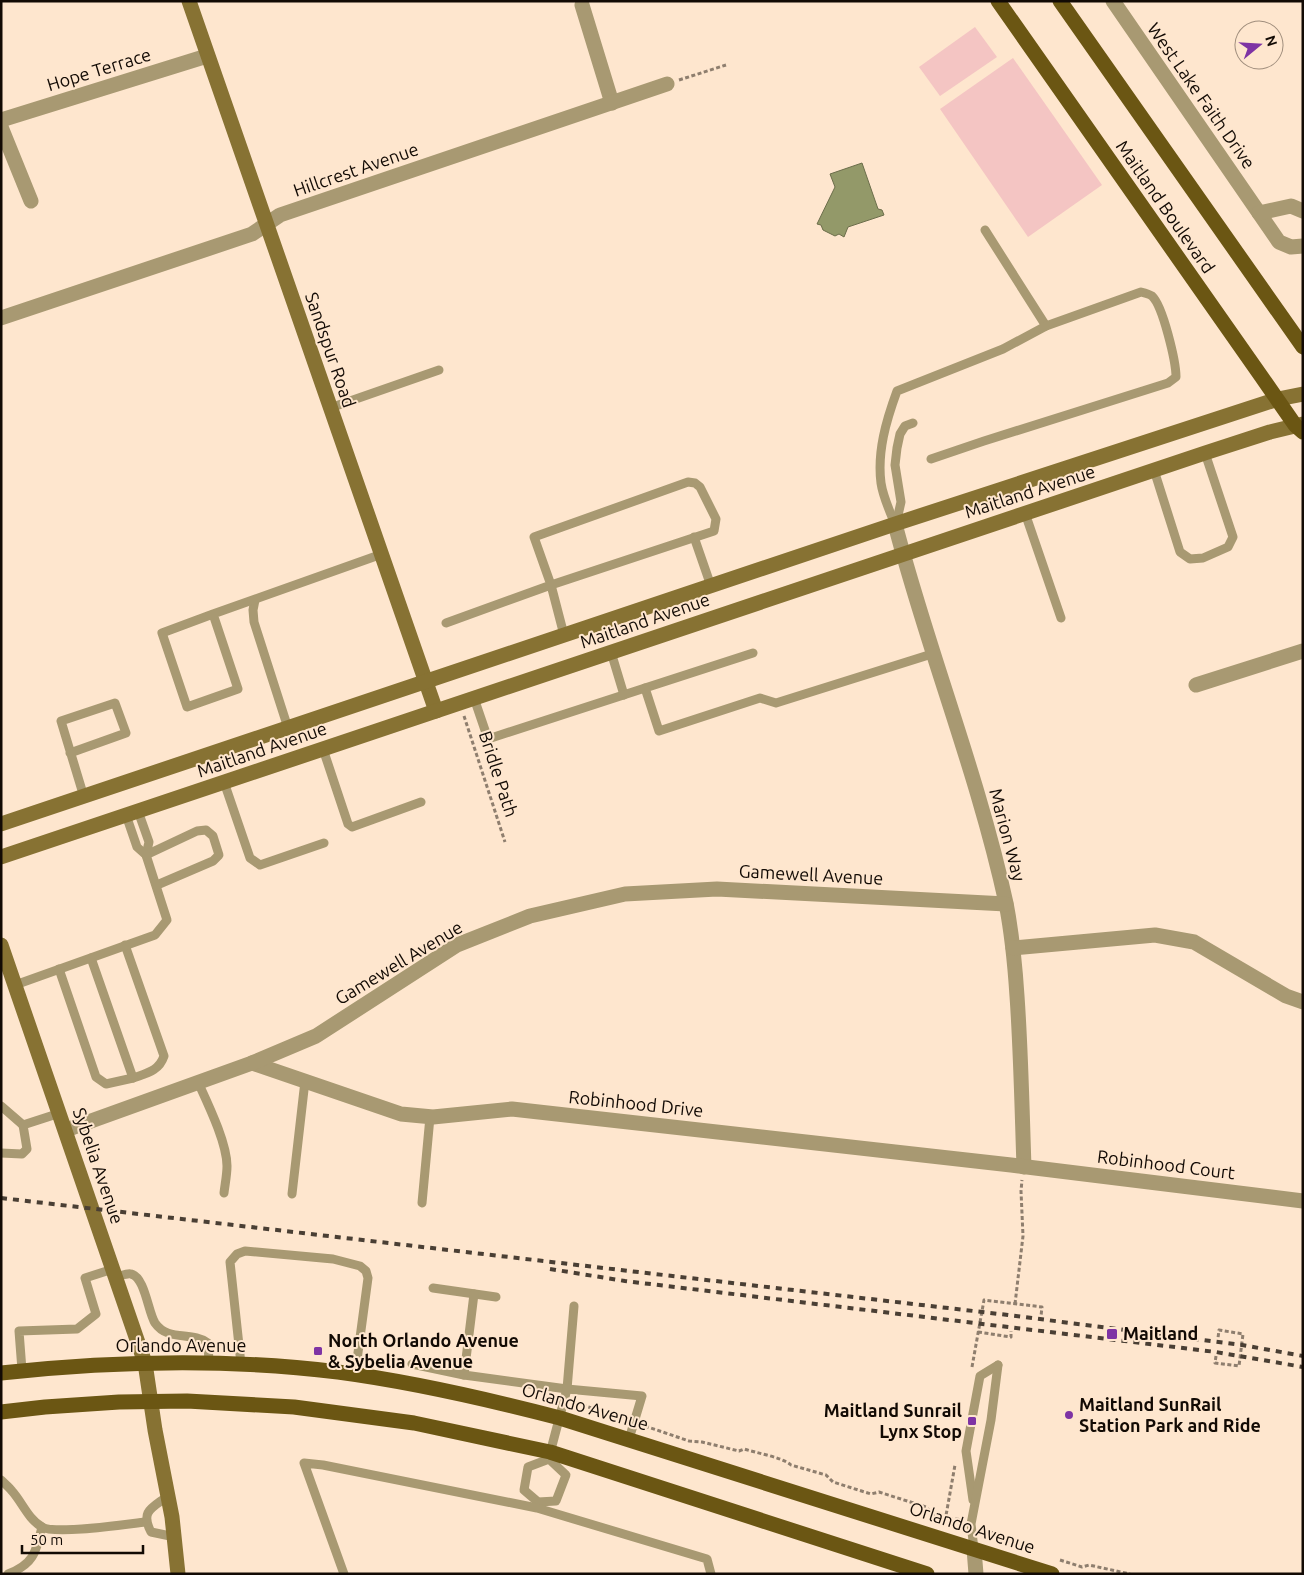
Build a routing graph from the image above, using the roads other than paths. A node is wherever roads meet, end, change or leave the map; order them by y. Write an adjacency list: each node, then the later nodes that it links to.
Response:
1 (188, 1): 6 (main road, Sandspur Road)
2 (998, 1): 22 (main road, Maitland Boulevard)
3 (1060, 1): 19 (main road, Maitland Boulevard)
4 (1113, 1): 13 (street, West Lake Faith Drive)
5 (582, 5): 8 (street)
6 (208, 56): 9 (street, Hope Terrace); 14 (main road, Sandspur Road)
7 (667, 84): 8 (street, Hillcrest Avenue)
8 (612, 103): 14 (street, Hillcrest Avenue)
9 (1, 120)
10 (1, 127): 11 (street)
11 (30, 201)
12 (1303, 211): 13 (street)
13 (1259, 212): 16 (street, West Lake Faith Drive)
14 (267, 224): 17 (street, Hillcrest Avenue); 23 (main road, Sandspur Road)
15 (985, 230): 18 (lane)
16 (1303, 246)
17 (1, 318)
18 (1046, 326): 27 (lane); 30 (lane)
19 (1303, 347)
20 (439, 370): 23 (lane)
21 (1303, 394): 22 (main road, Maitland Avenue)
22 (1278, 399): 25 (main road, Maitland Boulevard); 30 (main road, Maitland Avenue)
23 (330, 408): 32 (main road, Sandspur Road)
24 (913, 423): 30 (lane)
25 (1300, 427): 26 (main road, Maitland Avenue)
26 (1205, 453): 28 (main road, Maitland Avenue); 28 (lane)
27 (931, 459)
28 (1154, 470): 29 (main road, Maitland Avenue)
29 (1025, 513): 33 (main road, Maitland Avenue); 38 (lane)
30 (896, 524): 33 (street, Marion Way); 35 (main road, Maitland Avenue)
31 (694, 537): 34 (lane); 34 (lane); 35 (lane)
32 (382, 554): 36 (lane); 45 (main road, Sandspur Road)
33 (903, 554): 42 (main road, Maitland Avenue); 44 (street, Marion Way)
34 (551, 586): 39 (lane); 40 (lane)
35 (711, 586): 40 (main road, Maitland Avenue)
36 (255, 600): 37 (lane); 51 (lane)
37 (213, 614): 37 (lane)
38 (1061, 618)
39 (446, 623)
40 (564, 636): 45 (main road, Maitland Avenue)
41 (1303, 651): 46 (street)
42 (610, 652): 48 (lane); 49 (main road, Maitland Avenue)
43 (753, 653): 47 (lane)
44 (934, 653): 47 (lane); 63 (street, Marion Way)
45 (426, 682): 50 (main road, Sandspur Road); 51 (main road, Maitland Avenue)
46 (1196, 685)
47 (645, 688): 48 (lane)
48 (624, 695): 49 (lane)
49 (474, 698): 50 (main road, Maitland Avenue)
50 (436, 711): 52 (main road, Maitland Avenue)
51 (288, 728): 55 (main road, Maitland Avenue)
52 (324, 749): 54 (main road, Maitland Avenue); 56 (lane)
53 (70, 753): 53 (lane); 55 (lane)
54 (224, 782): 57 (main road, Maitland Avenue); 59 (lane)
55 (84, 797): 58 (main road, Maitland Avenue)
56 (421, 802)
57 (132, 813): 60 (lane); 60 (lane); 61 (main road, Maitland Avenue)
58 (1, 824)
59 (324, 843)
60 (146, 855): 62 (lane); 62 (lane)
61 (1, 857)
62 (157, 885): 65 (lane)
63 (1006, 904): 66 (street, Marion Way); 71 (street, Gamewell Avenue)
64 (1, 945): 69 (main road, Sybelia Avenue)
65 (125, 945): 67 (lane); 72 (lane)
66 (1014, 948): 70 (street); 81 (street, Marion Way)
67 (91, 958): 68 (lane); 72 (lane)
68 (58, 969): 69 (lane); 72 (lane)
69 (15, 985): 76 (main road, Sybelia Avenue)
70 (1303, 1002)
71 (252, 1063): 73 (street, Robinhood Drive); 74 (street, Gamewell Avenue)
72 (134, 1078)
73 (305, 1081): 77 (street, Robinhood Drive); 83 (lane)
74 (198, 1082): 79 (street, Gamewell Avenue); 82 (lane)
75 (1, 1106): 78 (lane)
76 (60, 1113): 78 (lane); 79 (main road, Sybelia Avenue)
77 (430, 1117): 81 (street, Robinhood Drive); 85 (lane)
78 (23, 1126): 80 (lane)
79 (66, 1130): 86 (main road, Sybelia Avenue)
80 (1, 1153)
81 (1024, 1167): 84 (street, Robinhood Court)
82 (224, 1193)
83 (292, 1194)
84 (1303, 1201)
85 (422, 1203)
86 (115, 1273): 91 (main road, Sybelia Avenue); 92 (lane); 95 (lane)
87 (433, 1288): 88 (lane)
88 (474, 1294): 89 (lane); 97 (lane)
89 (496, 1297)
90 (574, 1306): 99 (lane)
91 (145, 1363): 92 (main road, Orlando Avenue); 95 (main road, Orlando Avenue); 100 (main road, Sybelia Avenue)
92 (209, 1363): 93 (main road, Orlando Avenue)
93 (241, 1364): 98 (main road, Orlando Avenue); 98 (lane)
94 (416, 1364): 97 (lane)
95 (22, 1370): 96 (main road, Orlando Avenue)
96 (1, 1372)
97 (464, 1374): 99 (lane)
98 (355, 1375): 102 (main road, Orlando Avenue)
99 (567, 1389): 102 (lane); 103 (lane)
100 (151, 1401): 101 (main road); 104 (main road); 106 (main road, Sybelia Avenue)
101 (1, 1412)
102 (560, 1418): 103 (main road, Orlando Avenue); 104 (lane)
103 (629, 1439): 112 (main road, Orlando Avenue)
104 (550, 1456): 107 (lane); 107 (lane); 117 (main road)
105 (1, 1480): 110 (lane)
106 (168, 1496): 109 (lane); 111 (main road, Sybelia Avenue)
107 (537, 1505): 115 (lane); 116 (lane)
108 (974, 1507): 108 (lane); 112 (lane)
109 (146, 1522): 110 (lane); 111 (lane)
110 (42, 1527): 113 (lane)
111 (174, 1537): 114 (main road, Sybelia Avenue)
112 (974, 1549): 118 (street); 119 (main road, Orlando Avenue)
113 (8, 1574)
114 (178, 1574)
115 (344, 1574)
116 (711, 1574)
117 (927, 1574)
118 (976, 1574)
119 (1052, 1574)

